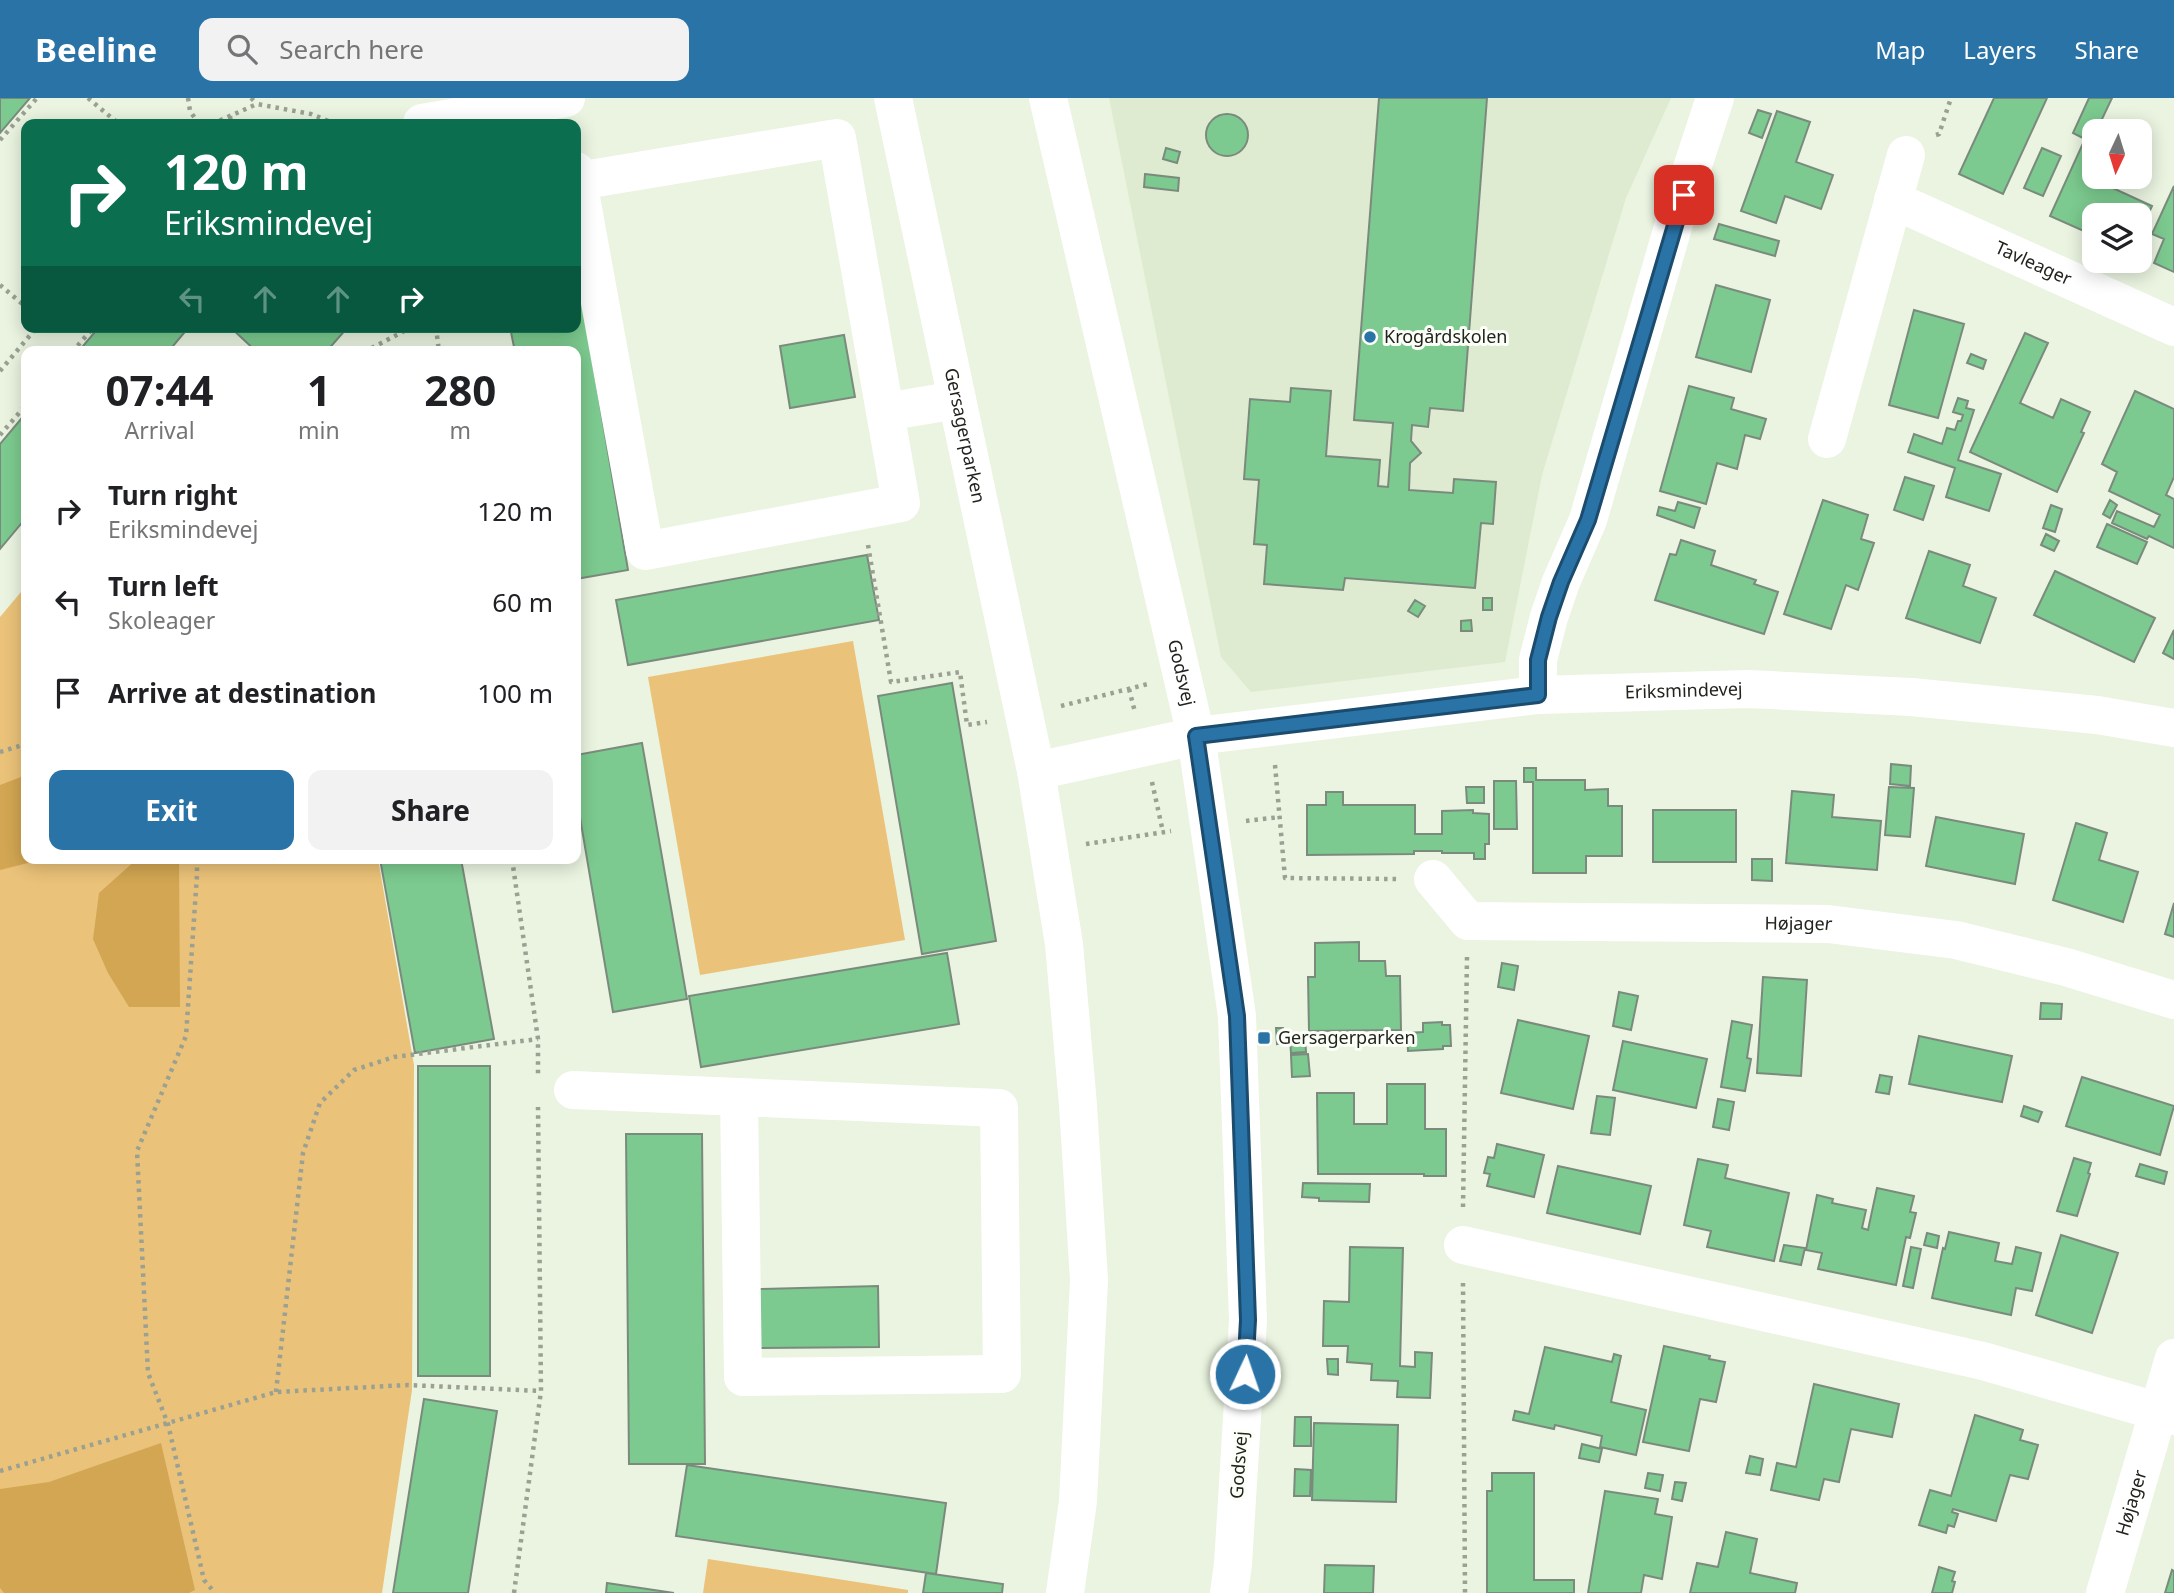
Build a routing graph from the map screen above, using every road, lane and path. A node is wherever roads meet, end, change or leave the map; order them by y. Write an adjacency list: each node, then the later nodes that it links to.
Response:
1 (37, 98): 18 (path)
2 (88, 98): 11 (path)
3 (188, 98): 12 (path)
4 (251, 98): 9 (path)
5 (565, 98): 16 (street); 17 (street)
6 (893, 98): 30 (street, Gersagerparken)
7 (1048, 98): 38 (street, Godsvej)
8 (1716, 98): 35 (street)
9 (257, 101): 10 (path); 15 (path)
10 (230, 116): 13 (path); 14 (path)
11 (113, 119)
12 (196, 119)
13 (223, 119)
14 (230, 119)
15 (324, 119)
16 (445, 119)
17 (567, 119)
18 (0, 140)
19 (1906, 155): 22 (street)
20 (581, 175): 32 (street)
21 (581, 198): 32 (street)
22 (1893, 200): 25 (street, Tavleager); 34 (street)
23 (0, 285): 24 (path)
24 (21, 303)
25 (2174, 327)
26 (400, 333): 28 (path)
27 (21, 346): 29 (path)
28 (376, 346)
29 (0, 371)
30 (957, 400): 32 (street); 41 (street, Gersagerparken)
31 (21, 411): 33 (path)
32 (885, 412)
33 (0, 435)
34 (1826, 439)
35 (1538, 695): 36 (street, Eriksmindevej); 37 (street, Eriksmindevej)
36 (1271, 727): 38 (street, Eriksmindevej); 42 (path)
37 (2174, 728)
38 (1196, 736): 41 (street); 43 (street, Godsvej)
39 (21, 746): 40 (path)
40 (0, 752)
41 (1036, 771): 44 (street, Gersagerparken)
42 (1280, 817): 43 (path); 47 (path)
43 (1209, 825): 44 (path); 64 (street, Godsvej)
44 (1049, 850): 63 (street, Gersagerparken)
45 (197, 864): 59 (path)
46 (513, 864): 49 (path)
47 (1433, 879): 48 (street, Højager)
48 (2174, 1000)
49 (538, 1039): 50 (path); 57 (path)
50 (538, 1076)
51 (573, 1090): 52 (street)
52 (738, 1097): 52 (street)
53 (538, 1103): 56 (path)
54 (1462, 1245): 58 (street)
55 (2174, 1358): 58 (street, Højager)
56 (541, 1391): 57 (path); 62 (path)
57 (276, 1392): 59 (path)
58 (2166, 1414): 65 (street, Højager)
59 (168, 1424): 60 (path); 61 (path)
60 (0, 1471)
61 (215, 1593)
62 (514, 1593)
63 (1065, 1593)
64 (1229, 1593)
65 (2105, 1593)

